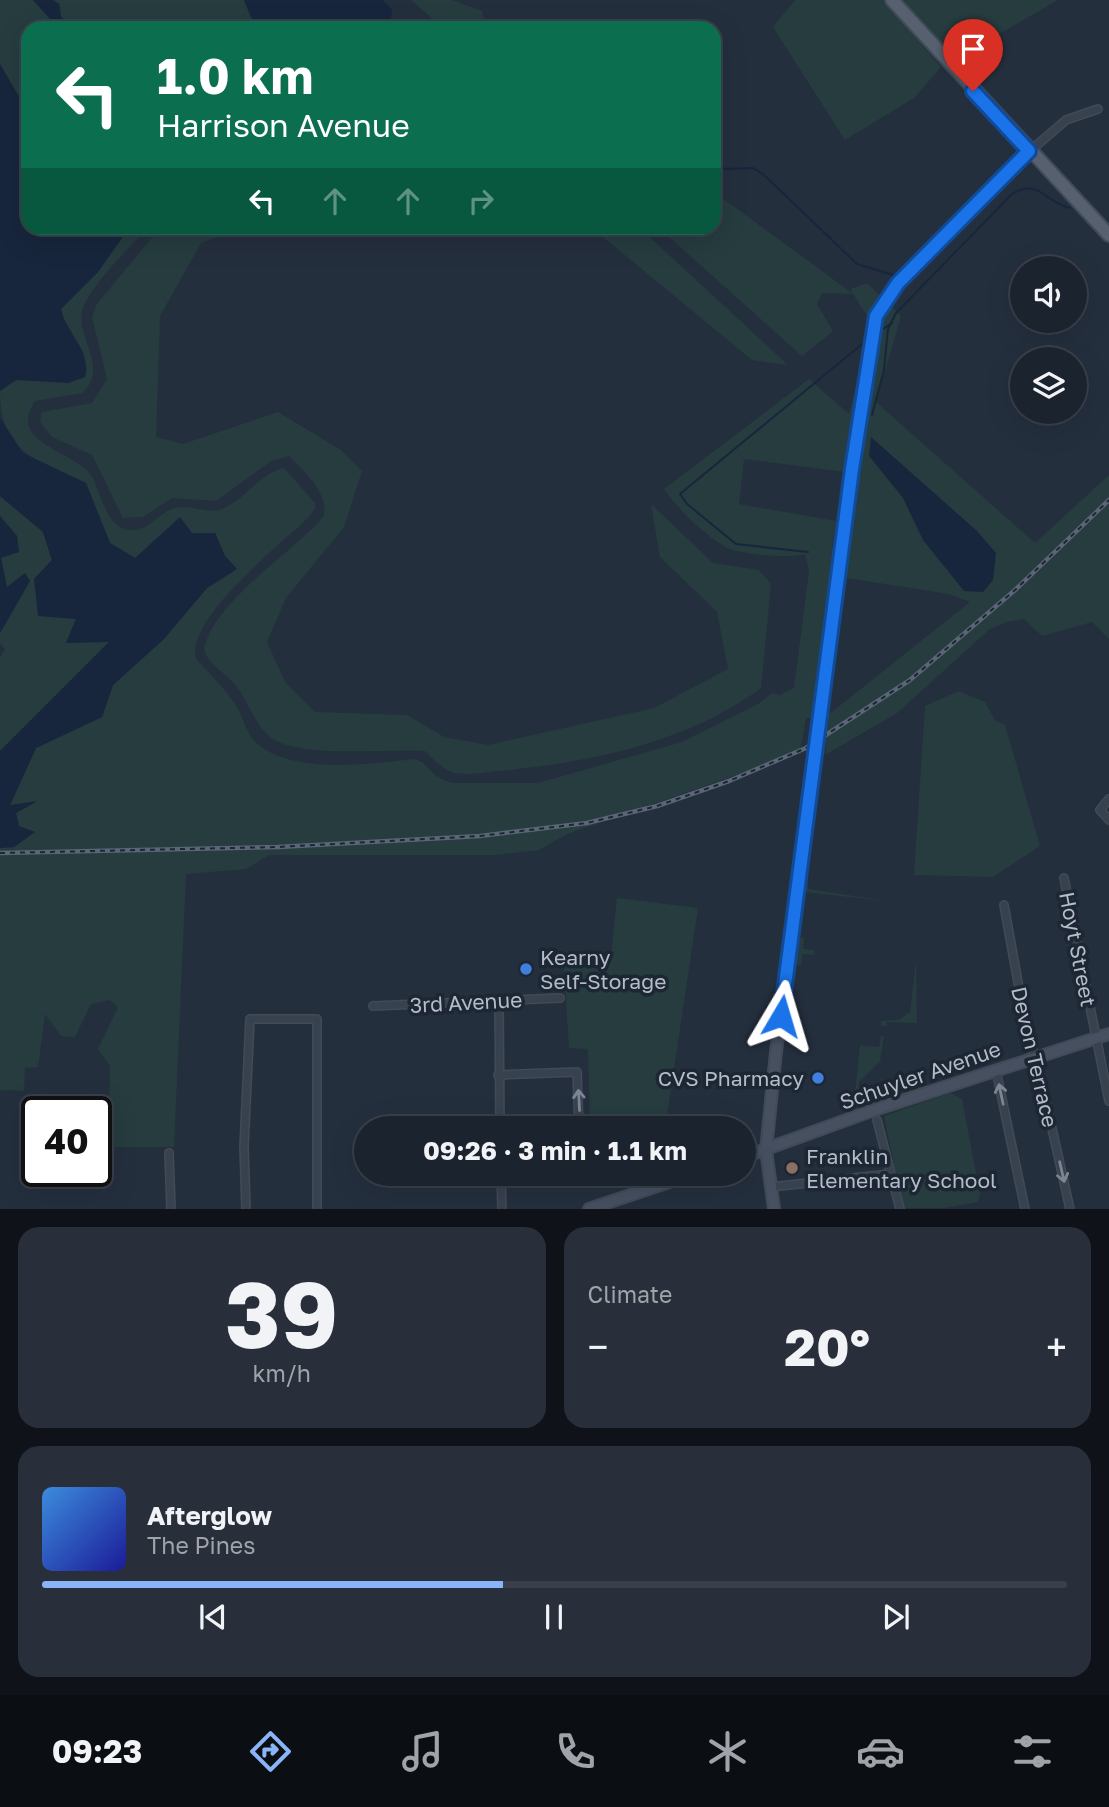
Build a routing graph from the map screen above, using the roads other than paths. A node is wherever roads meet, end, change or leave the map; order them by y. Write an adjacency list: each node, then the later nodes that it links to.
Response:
1 (883, 0): 3 (main road)
2 (892, 0): 3 (main road)
3 (920, 33): 5 (main road)
4 (1098, 109): 5 (street)
5 (1029, 151): 6 (main road); 23 (street)
6 (1109, 236)
7 (1109, 799): 8 (street)
8 (1109, 820)
9 (1064, 878): 15 (street, Hoyt Street)
10 (1004, 905): 16 (street, Devon Terrace)
11 (559, 998): 12 (street, 3rd Avenue)
12 (499, 1000): 13 (street, 3rd Avenue); 18 (street)
13 (373, 1006)
14 (1109, 1034): 15 (street, Schuyler Avenue)
15 (1095, 1039): 16 (street, Schuyler Avenue); 19 (street, Hoyt Street)
16 (1036, 1057): 17 (street, Schuyler Avenue); 38 (street, Devon Terrace, one-way to 38)
17 (996, 1070): 23 (street, Schuyler Avenue); 37 (street, one-way to 17)
18 (498, 1075): 20 (street); 21 (street, one-way to 18)
19 (1109, 1101)
20 (500, 1116)
21 (579, 1116)
22 (877, 1120): 26 (street)
23 (766, 1150): 25 (street, Schuyler Avenue); 29 (street)
24 (169, 1153): 30 (street)
25 (756, 1153)
26 (890, 1174): 29 (street); 36 (street)
27 (501, 1186): 33 (street)
28 (657, 1186): 34 (street)
29 (771, 1187): 35 (street)
30 (171, 1209)
31 (246, 1209): 32 (street)
32 (317, 1209)
33 (502, 1209)
34 (589, 1209)
35 (774, 1209)
36 (900, 1209)
37 (1025, 1209)
38 (1070, 1209)

